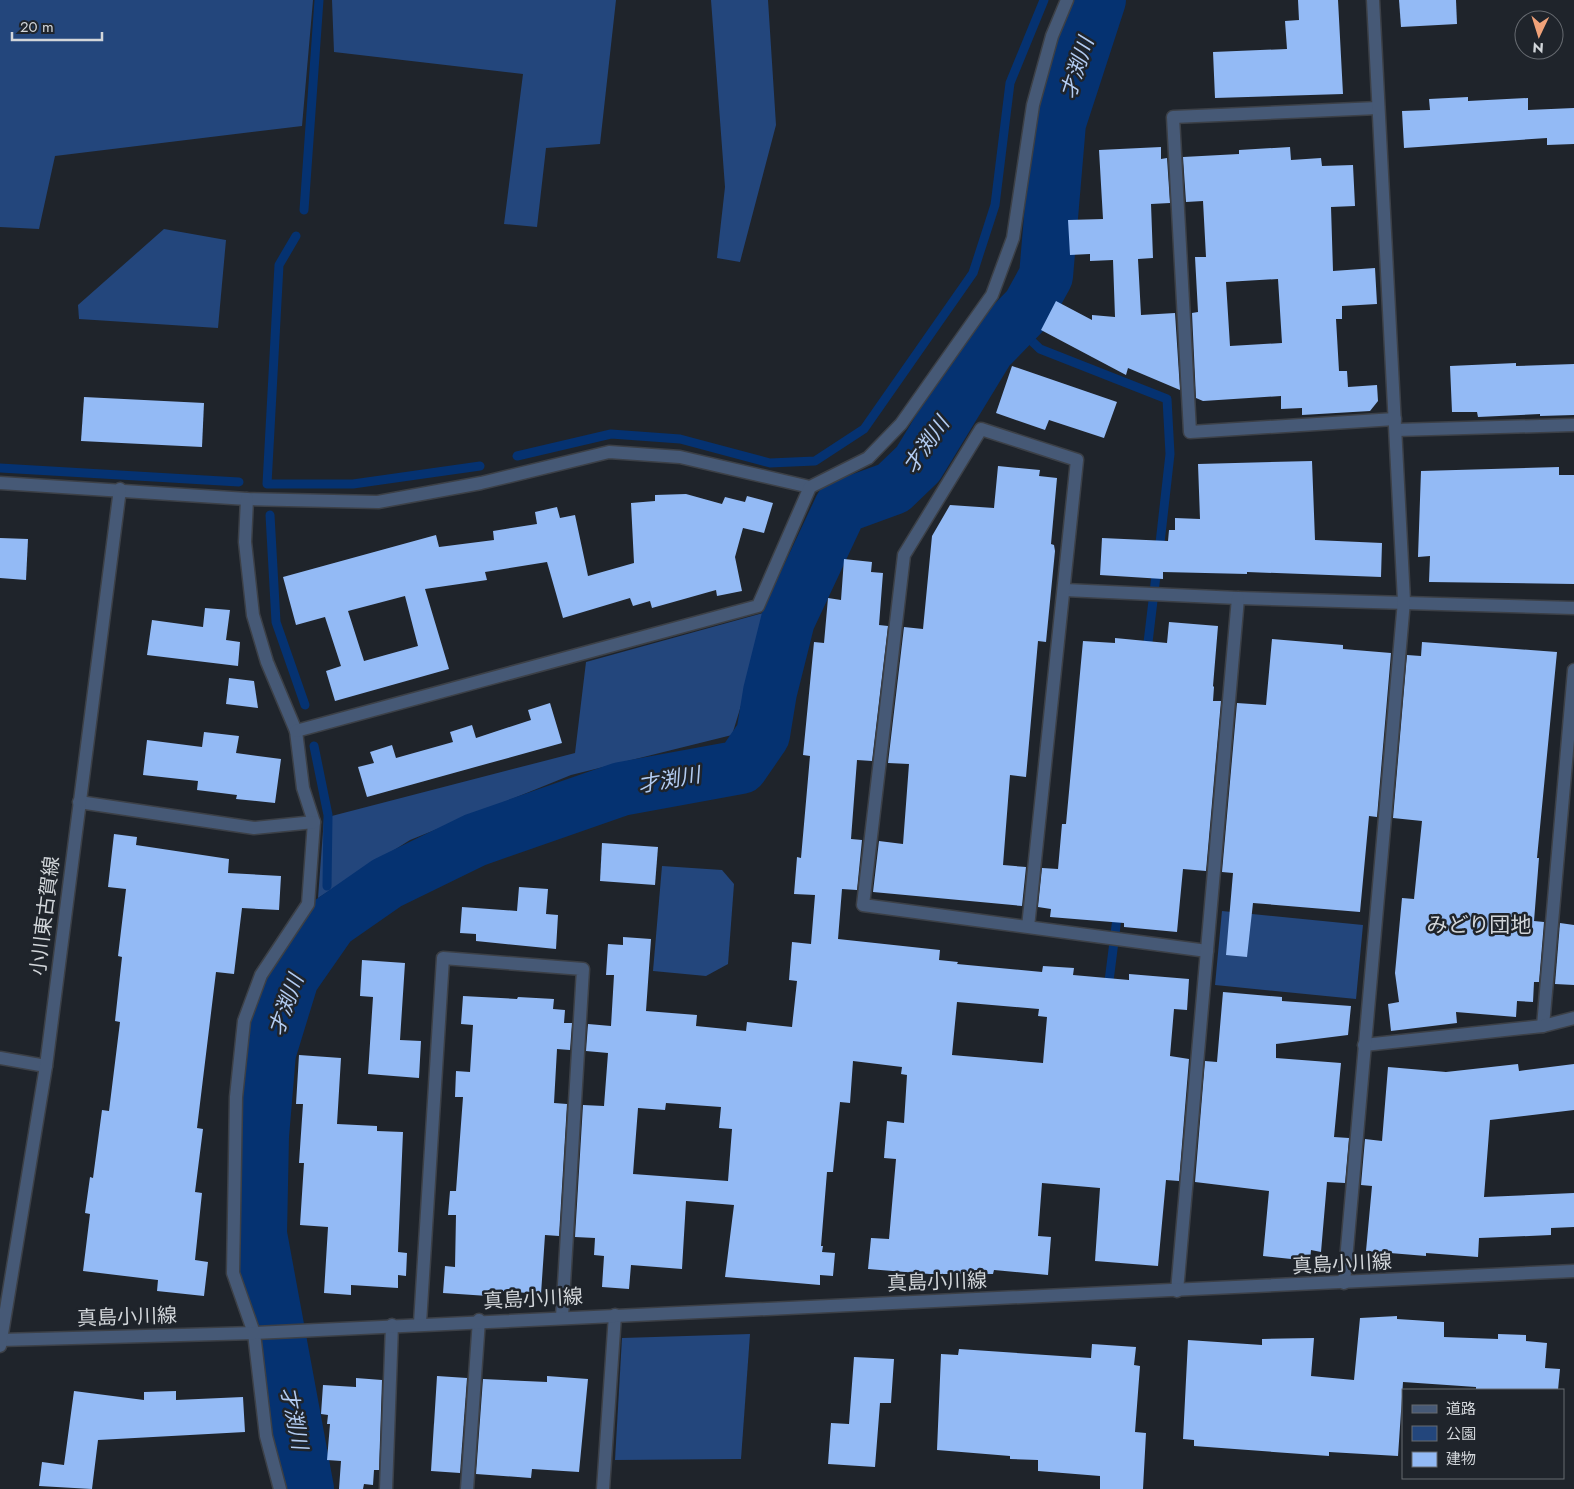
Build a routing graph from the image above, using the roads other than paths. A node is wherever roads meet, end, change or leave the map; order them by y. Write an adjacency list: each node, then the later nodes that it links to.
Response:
1 (1067, 0): 7 (street)
2 (1373, 0): 3 (street)
3 (1378, 108): 4 (street); 4 (street)
4 (1395, 424): 5 (street); 12 (street)
5 (1574, 425)
6 (0, 483): 8 (street)
7 (810, 487): 9 (street); 15 (street)
8 (120, 489): 9 (street); 16 (street, 小川東古賀線)
9 (247, 499): 15 (street)
10 (1064, 590): 11 (street); 18 (street); 18 (street)
11 (1238, 598): 12 (street); 19 (street)
12 (1404, 601): 13 (street); 22 (street)
13 (1574, 608)
14 (1574, 670): 21 (street)
15 (296, 731): 17 (street)
16 (79, 802): 17 (street); 24 (street, 小川東古賀線)
17 (314, 822): 33 (street)
18 (1028, 927): 19 (street)
19 (1207, 951): 27 (street)
20 (1574, 1018): 21 (street)
21 (1544, 1026): 22 (street)
22 (1364, 1045): 26 (street)
23 (0, 1058): 24 (street)
24 (46, 1066): 34 (street, 小川東古賀線)
25 (1574, 1271): 26 (street, 真島小川線)
26 (1344, 1283): 27 (street, 真島小川線)
27 (1177, 1291): 28 (street, 真島小川線)
28 (615, 1314): 29 (street, 真島小川線); 38 (street)
29 (562, 1317): 30 (street, 真島小川線); 31 (street)
30 (480, 1320): 31 (street, 真島小川線); 37 (street)
31 (420, 1323): 32 (street, 真島小川線)
32 (392, 1325): 33 (street, 真島小川線); 36 (street)
33 (254, 1332): 34 (street, 真島小川線); 35 (street)
34 (0, 1342)
35 (280, 1489)
36 (386, 1489)
37 (467, 1489)
38 (603, 1489)

